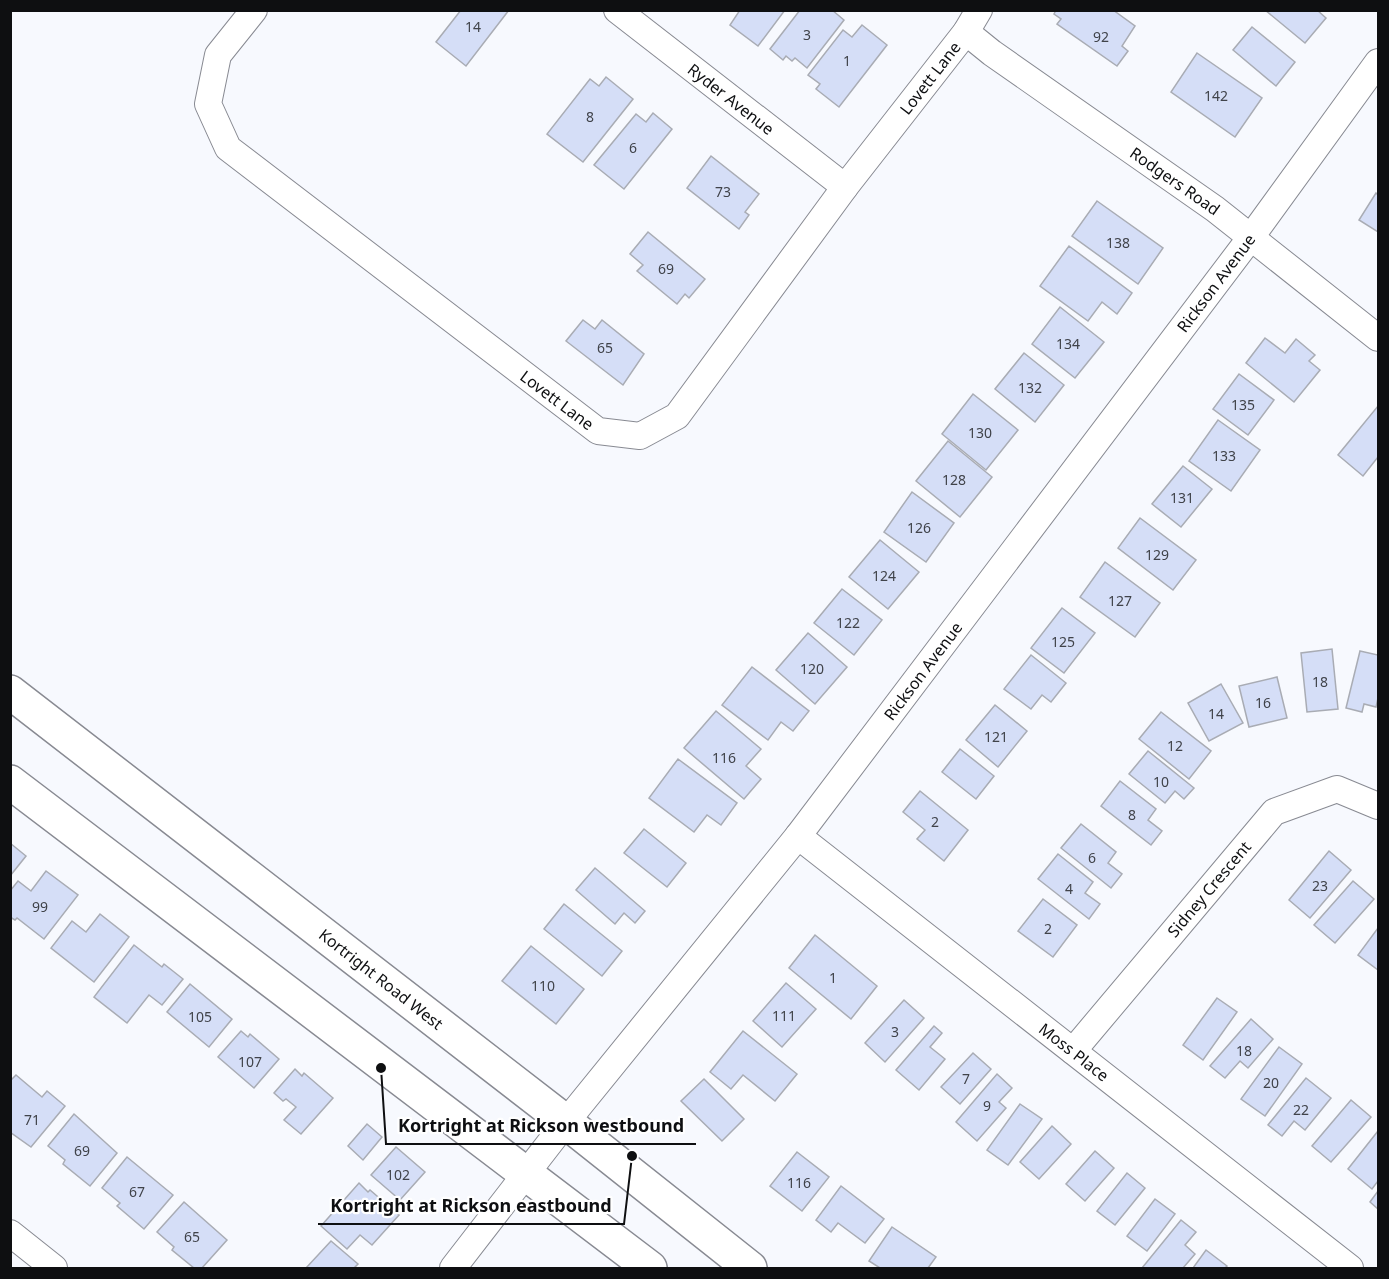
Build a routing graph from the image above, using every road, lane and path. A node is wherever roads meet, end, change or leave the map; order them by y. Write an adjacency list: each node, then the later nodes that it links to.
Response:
1 (254, 10): 5 (street, Lovett Lane)
2 (618, 10): 5 (street, Ryder Avenue)
3 (973, 21): 5 (street, Lovett Lane); 6 (street, Rodgers Road)
4 (1378, 62): 6 (street, Rickson Avenue)
5 (845, 187)
6 (1251, 237): 7 (street, Rodgers Road); 11 (street, Rickson Avenue)
7 (1378, 338)
8 (10, 692): 13 (street, Kortright Road West)
9 (10, 782): 14 (street)
10 (1378, 806): 12 (street, Sidney Crescent)
11 (798, 836): 12 (street, Moss Place); 13 (street, Rickson Avenue)
12 (1073, 1051): 20 (street, Moss Place)
13 (566, 1122): 14 (street, Rickson Avenue); 19 (street, Kortright Road West)
14 (528, 1173): 17 (street, Rickson Avenue); 18 (street)
15 (10, 1233): 16 (street)
16 (54, 1269)
17 (453, 1269)
18 (650, 1269)
19 (750, 1269)
20 (1350, 1269)

